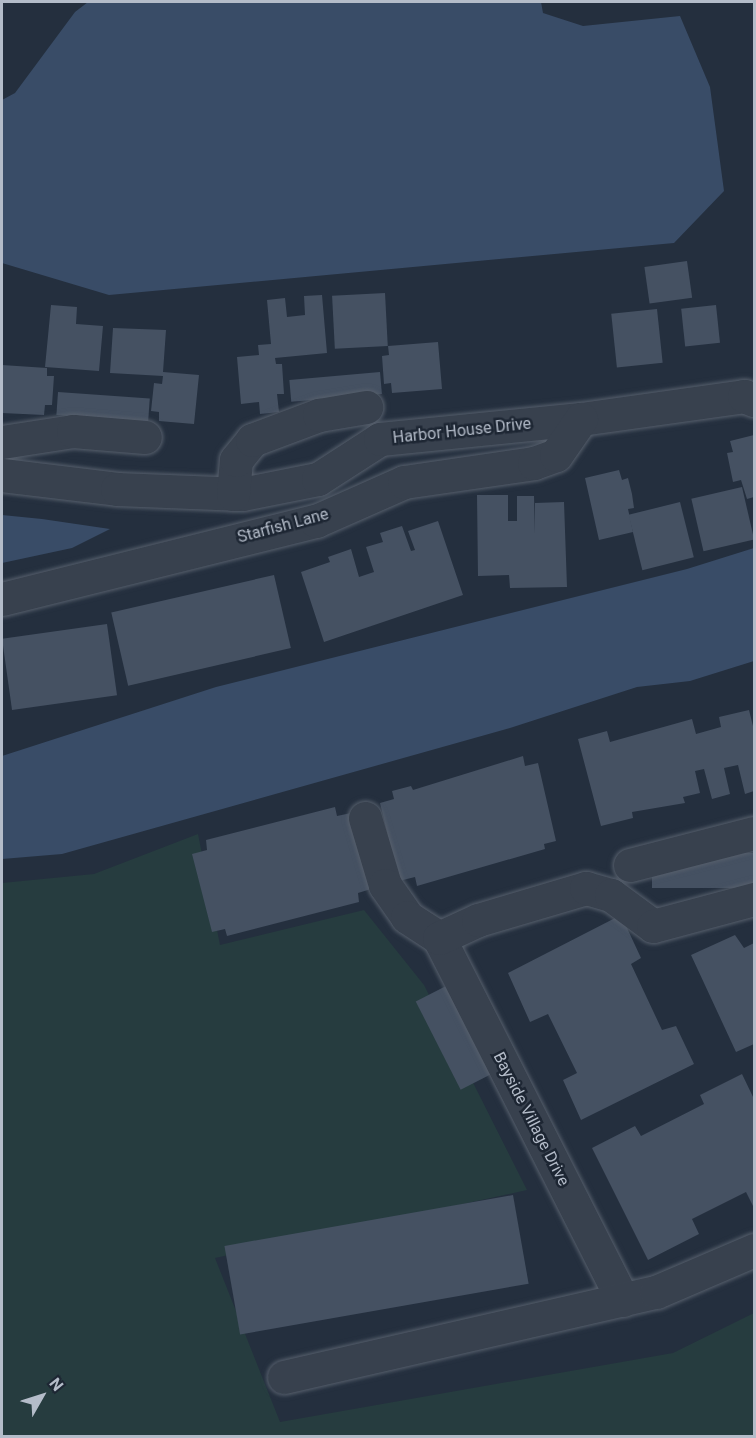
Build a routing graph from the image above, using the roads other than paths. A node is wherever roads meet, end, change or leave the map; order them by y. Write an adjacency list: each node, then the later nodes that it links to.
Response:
1 (754, 400): 3 (street, Harbor House Drive)
2 (366, 407): 7 (street)
3 (580, 419): 7 (street, Harbor House Drive); 8 (street, Starfish Lane)
4 (145, 437): 5 (street)
5 (2, 442)
6 (2, 475): 7 (street, Harbor House Drive)
7 (233, 494)
8 (2, 599)
9 (365, 818): 13 (street, Bayside Village Drive)
10 (754, 833): 11 (street)
11 (630, 865)
12 (754, 899): 13 (street)
13 (439, 938): 15 (street, Bayside Village Drive)
14 (754, 1250): 15 (street)
15 (623, 1300): 16 (street)
16 (284, 1377)

